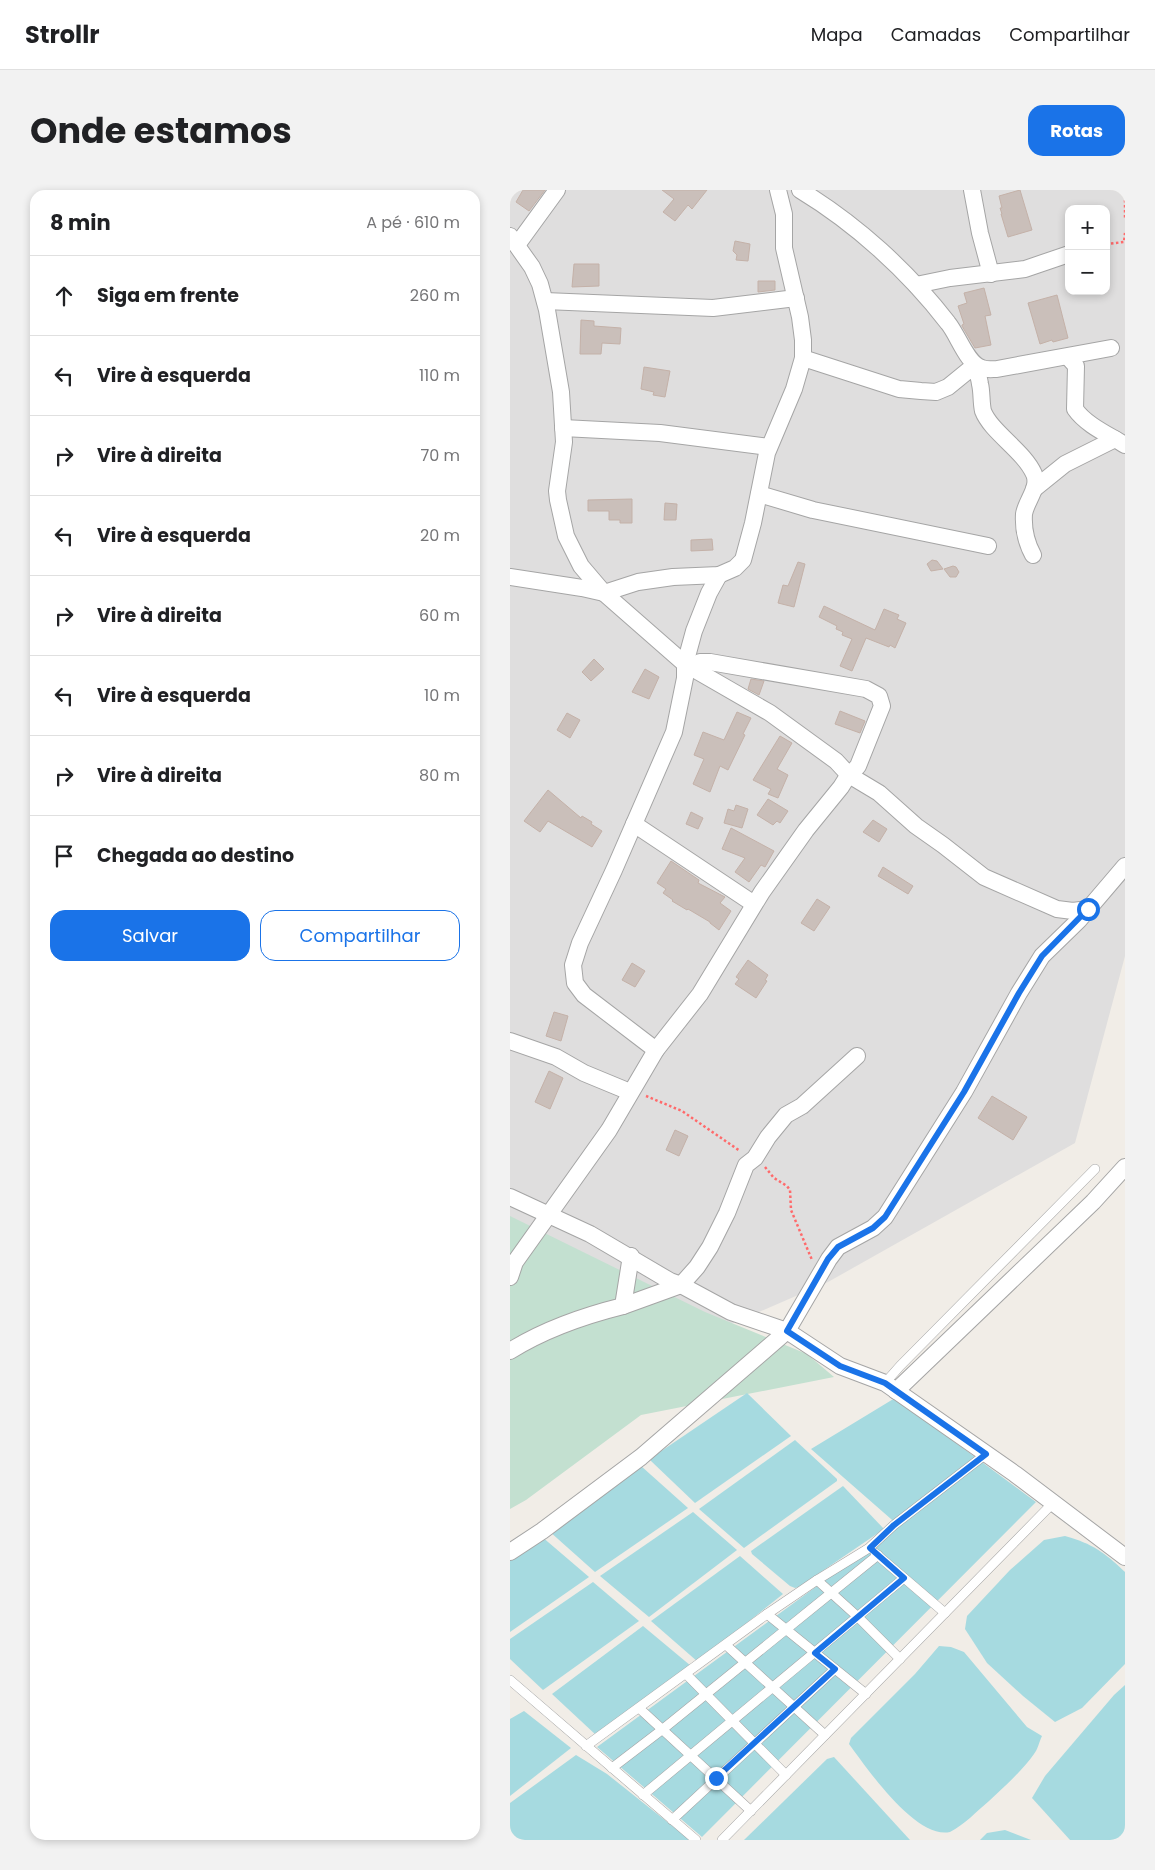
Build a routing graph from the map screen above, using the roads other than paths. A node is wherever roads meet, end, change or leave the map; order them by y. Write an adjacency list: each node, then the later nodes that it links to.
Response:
1 (557, 190): 5 (street)
2 (778, 190): 9 (street)
3 (800, 190): 8 (street)
4 (972, 190): 7 (street)
5 (514, 240): 10 (street)
6 (1065, 255): 7 (street)
7 (991, 274): 8 (street)
8 (916, 285): 14 (street)
9 (796, 298): 10 (street); 13 (street)
10 (545, 301): 15 (street)
11 (1111, 348): 12 (street)
12 (1068, 357): 14 (street); 16 (street)
13 (803, 358): 14 (street); 17 (street)
14 (975, 365): 18 (street)
15 (563, 428): 17 (street); 24 (street)
16 (1120, 442): 18 (street)
17 (769, 447): 19 (street)
18 (1034, 489): 21 (street)
19 (759, 494): 20 (street); 22 (street)
20 (988, 546)
21 (1033, 555)
22 (719, 575): 24 (street); 25 (street)
23 (510, 577): 24 (street)
24 (604, 593): 25 (street)
25 (688, 665): 26 (street); 26 (street); 27 (street)
26 (849, 775): 29 (street); 30 (street)
27 (634, 824): 29 (street); 32 (street)
28 (1125, 866): 30 (street)
29 (754, 904): 32 (street)
30 (1088, 909): 43 (street)
31 (510, 1041): 34 (street)
32 (656, 1050): 34 (street)
33 (857, 1056): 41 (street)
34 (630, 1092): 38 (street)
35 (1125, 1167): 45 (street)
36 (1095, 1169): 45 (lane)
37 (510, 1197): 38 (street)
38 (549, 1216): 39 (street); 40 (street)
39 (630, 1256): 41 (street); 42 (street)
40 (510, 1277)
41 (681, 1285): 42 (street); 43 (street)
42 (623, 1306): 44 (street)
43 (787, 1331): 45 (street); 49 (street)
44 (510, 1350)
45 (891, 1387): 46 (street)
46 (986, 1454): 47 (street); 48 (lane)
47 (1053, 1503): 51 (street); 55 (lane)
48 (870, 1548): 50 (lane); 53 (lane)
49 (510, 1552)
50 (878, 1555): 52 (lane); 54 (lane)
51 (1125, 1557)
52 (904, 1578): 55 (lane); 57 (lane)
53 (817, 1580): 54 (lane); 56 (lane)
54 (831, 1593): 57 (lane); 58 (lane)
55 (945, 1613): 61 (lane)
56 (768, 1614): 58 (lane); 59 (lane)
57 (858, 1617): 60 (lane); 61 (lane)
58 (786, 1630): 60 (lane); 62 (lane)
59 (726, 1645): 62 (lane); 64 (lane)
60 (815, 1653): 63 (lane); 66 (lane)
61 (900, 1659): 67 (lane)
62 (745, 1663): 66 (lane); 68 (lane)
63 (835, 1669): 67 (lane); 69 (lane)
64 (686, 1674): 68 (lane); 70 (lane)
65 (510, 1680): 75 (lane)
66 (772, 1686): 69 (lane); 71 (lane)
67 (866, 1694): 73 (lane)
68 (706, 1695): 71 (lane); 72 (lane)
69 (794, 1706): 73 (lane); 74 (lane)
70 (639, 1708): 72 (lane); 75 (lane)
71 (731, 1721): 74 (lane); 76 (lane)
72 (663, 1729): 76 (lane); 77 (lane)
73 (825, 1735): 78 (lane)
74 (754, 1743): 78 (lane); 79 (lane)
75 (586, 1746): 77 (lane)
76 (690, 1755): 79 (lane); 80 (lane)
77 (612, 1768): 80 (lane)
78 (786, 1775): 81 (lane)
79 (716, 1778): 81 (lane); 82 (lane)
80 (643, 1795): 82 (lane)
81 (751, 1811): 84 (lane)
82 (672, 1820): 83 (lane)
83 (696, 1840)
84 (722, 1840)

